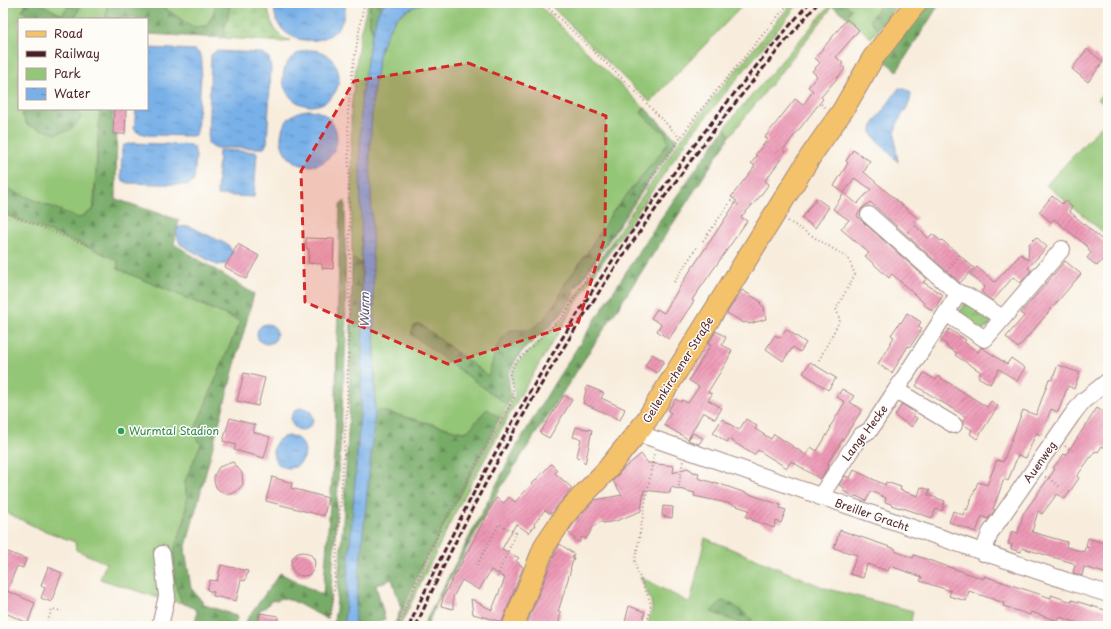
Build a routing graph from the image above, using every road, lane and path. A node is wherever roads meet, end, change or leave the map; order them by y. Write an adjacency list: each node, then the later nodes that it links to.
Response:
1 (364, 3): 43 (path)
2 (543, 3): 5 (path)
3 (789, 3): 5 (path)
4 (916, 3): 8 (main road, Geilenkirchener Straße)
5 (680, 138): 44 (path)
6 (739, 205): 10 (path)
7 (3, 212): 11 (path)
8 (776, 212): 20 (path); 24 (main road, Geilenkirchener Straße)
9 (869, 215): 15 (street)
10 (703, 241)
11 (89, 246)
12 (697, 246): 16 (path)
13 (1062, 249): 19 (street)
14 (961, 254): 15 (path)
15 (939, 278): 17 (street)
16 (674, 282)
17 (959, 293): 18 (street, Lange Hecke); 19 (street)
18 (946, 313): 19 (street); 22 (street, Lange Hecke)
19 (1003, 318)
20 (818, 362)
21 (1108, 381): 27 (street, Auenweg)
22 (896, 390): 23 (street); 30 (street, Lange Hecke)
23 (954, 425)
24 (637, 433): 25 (street, Breiller Gracht); 45 (main road, Geilenkirchener Straße)
25 (659, 442): 26 (street, Breiller Gracht); 46 (path)
26 (688, 452): 29 (path); 30 (street, Breiller Gracht)
27 (1033, 471): 28 (path); 33 (street, Auenweg)
28 (1060, 486)
29 (678, 490)
30 (820, 497): 33 (street, Breiller Gracht)
31 (516, 533): 32 (path); 35 (path); 36 (path)
32 (520, 534)
33 (983, 553): 37 (street, Breiller Gracht)
34 (162, 554): 42 (street)
35 (477, 565)
36 (497, 577)
37 (1108, 594)
38 (62, 611): 41 (path)
39 (20, 621): 40 (path)
40 (22, 626)
41 (46, 626)
42 (160, 626)
43 (329, 626)
44 (397, 626)
45 (513, 626)
46 (646, 626)

